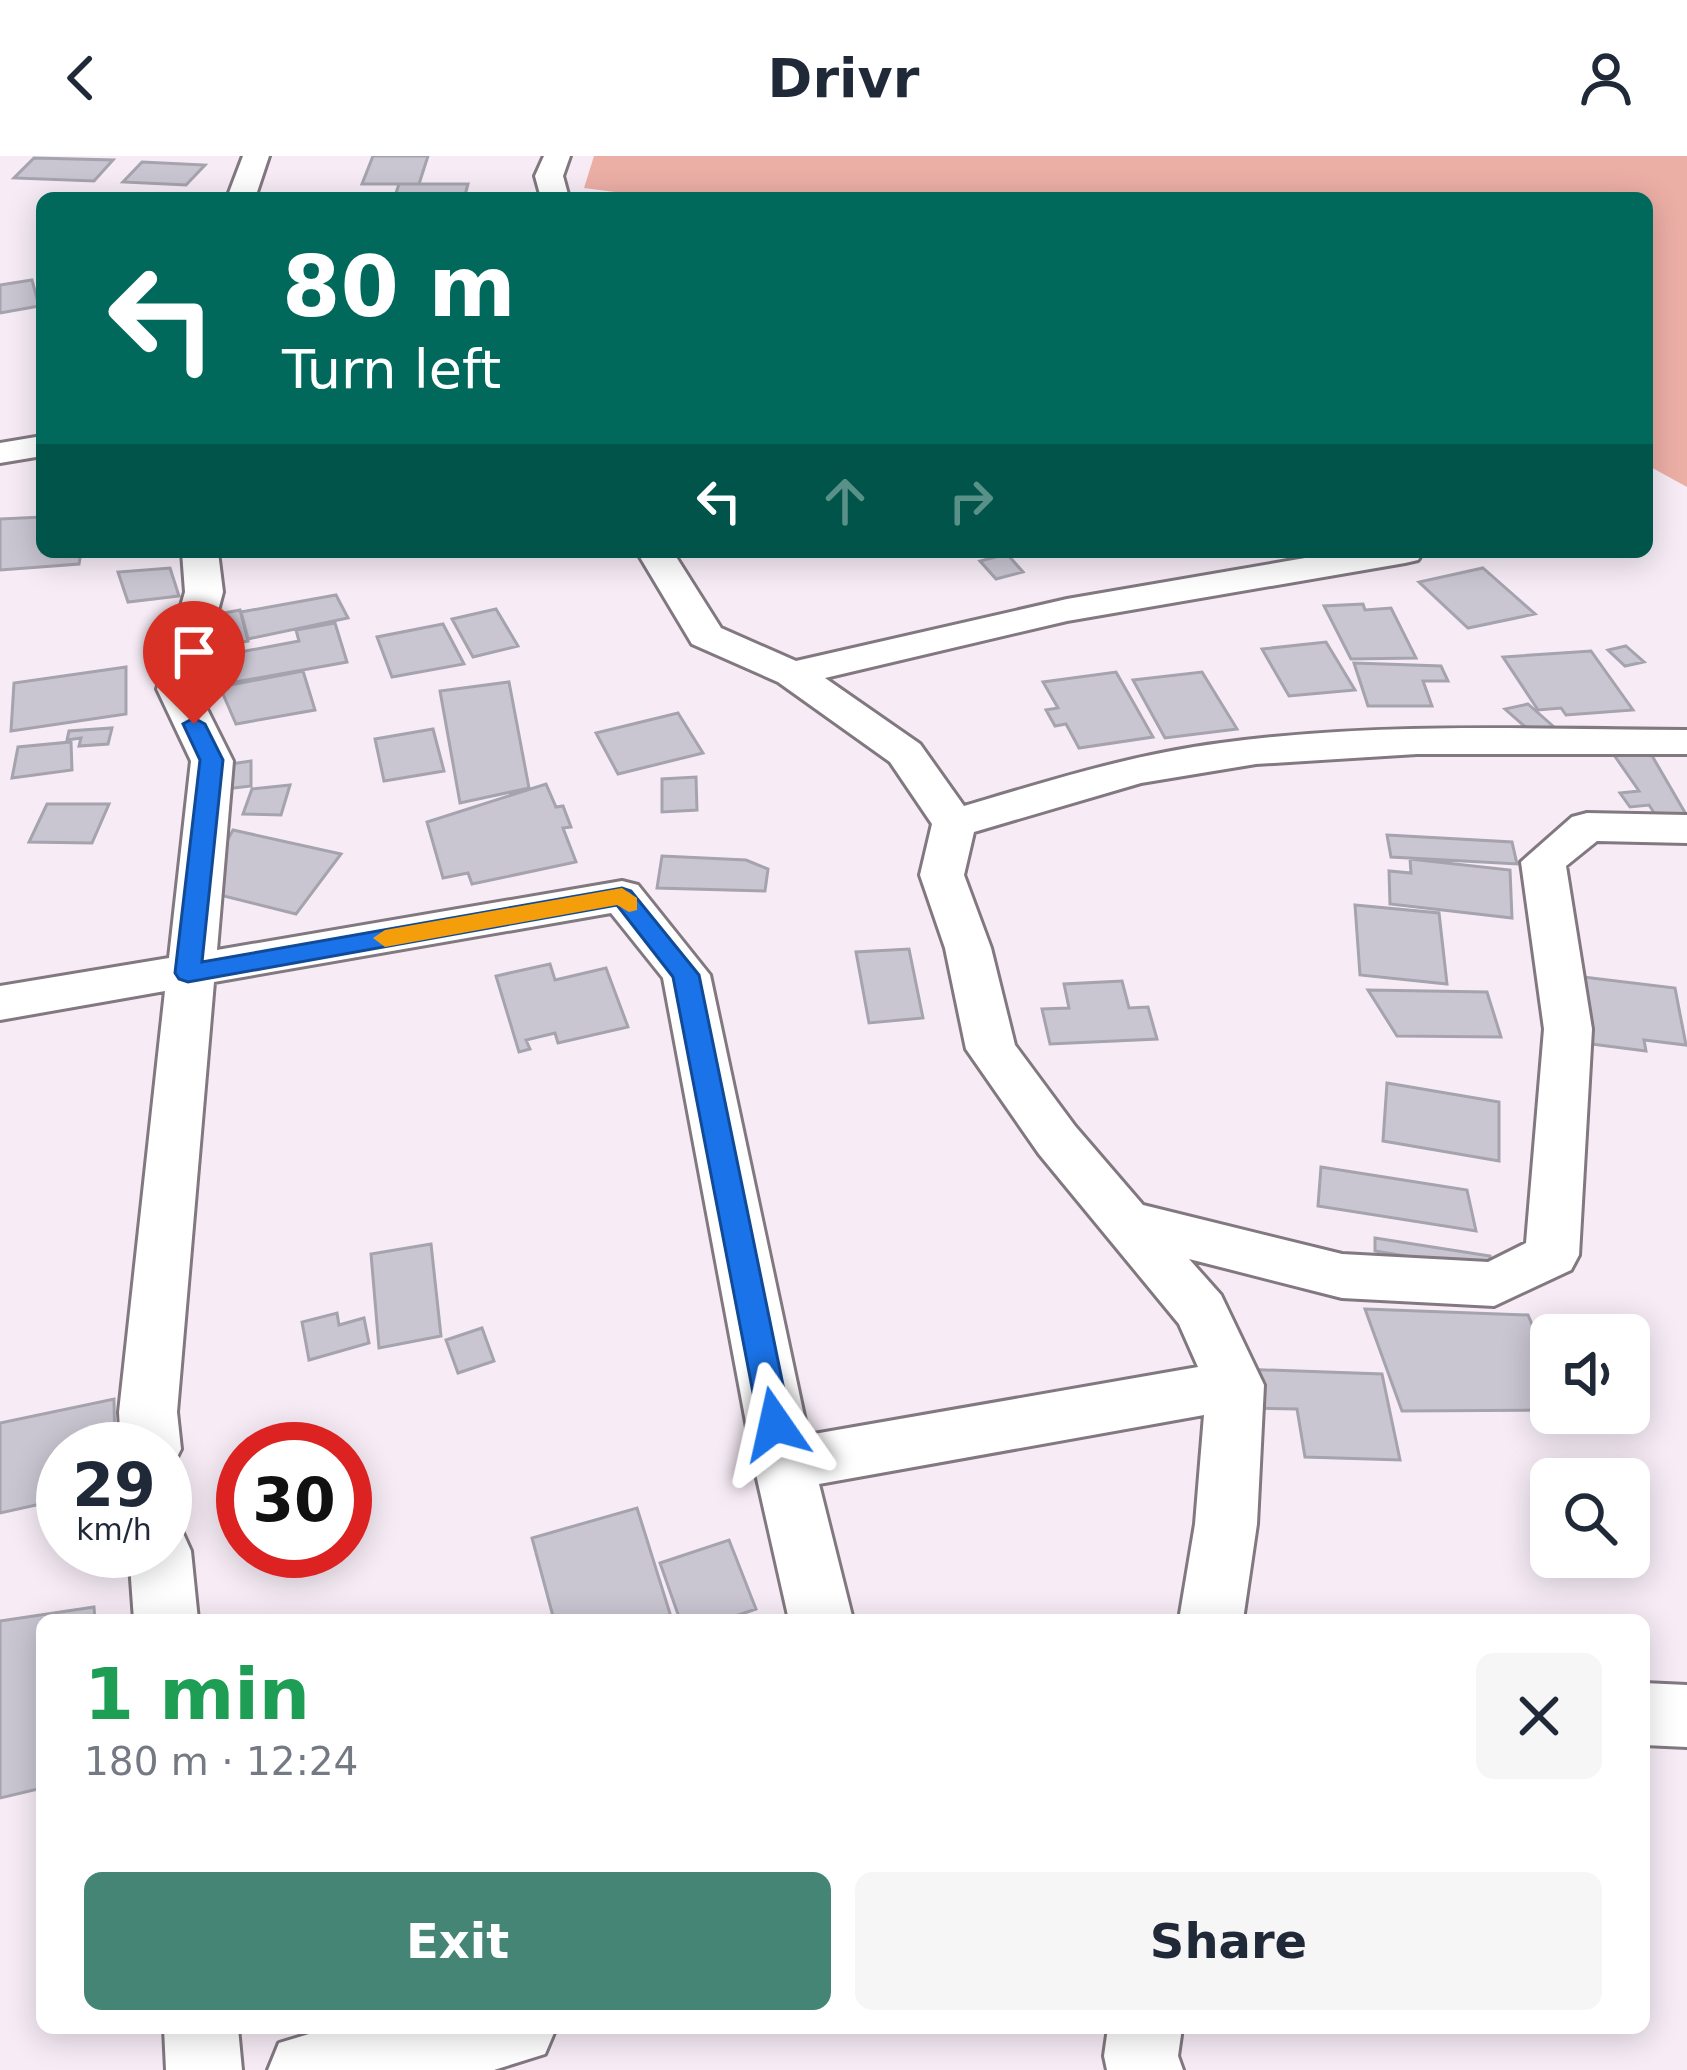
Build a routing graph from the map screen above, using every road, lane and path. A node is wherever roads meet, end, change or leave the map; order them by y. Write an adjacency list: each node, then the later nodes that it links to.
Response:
1 (256, 156): 3 (street)
2 (556, 156): 4 (street)
3 (243, 192)
4 (553, 192)
5 (36, 447): 6 (street)
6 (0, 453)
7 (201, 558): 14 (street)
8 (663, 558): 10 (street)
9 (1371, 558): 10 (street)
10 (792, 674): 12 (street)
11 (1687, 742): 12 (street)
12 (954, 824): 16 (street)
13 (1686, 830): 16 (street)
14 (188, 973): 15 (street); 18 (street); 19 (street)
15 (0, 1003)
16 (1131, 1223): 17 (street)
17 (1235, 1385): 19 (street); 23 (street)
18 (149, 1422)
19 (784, 1465): 22 (street)
20 (162, 1578): 21 (street)
21 (165, 1614)
22 (820, 1614)
23 (1212, 1614)
24 (1650, 1714): 25 (street)
25 (1687, 1716)
26 (202, 2034): 29 (street)
27 (489, 2034): 30 (street)
28 (1144, 2034): 31 (street)
29 (205, 2070)
30 (306, 2070)
31 (1145, 2070)

